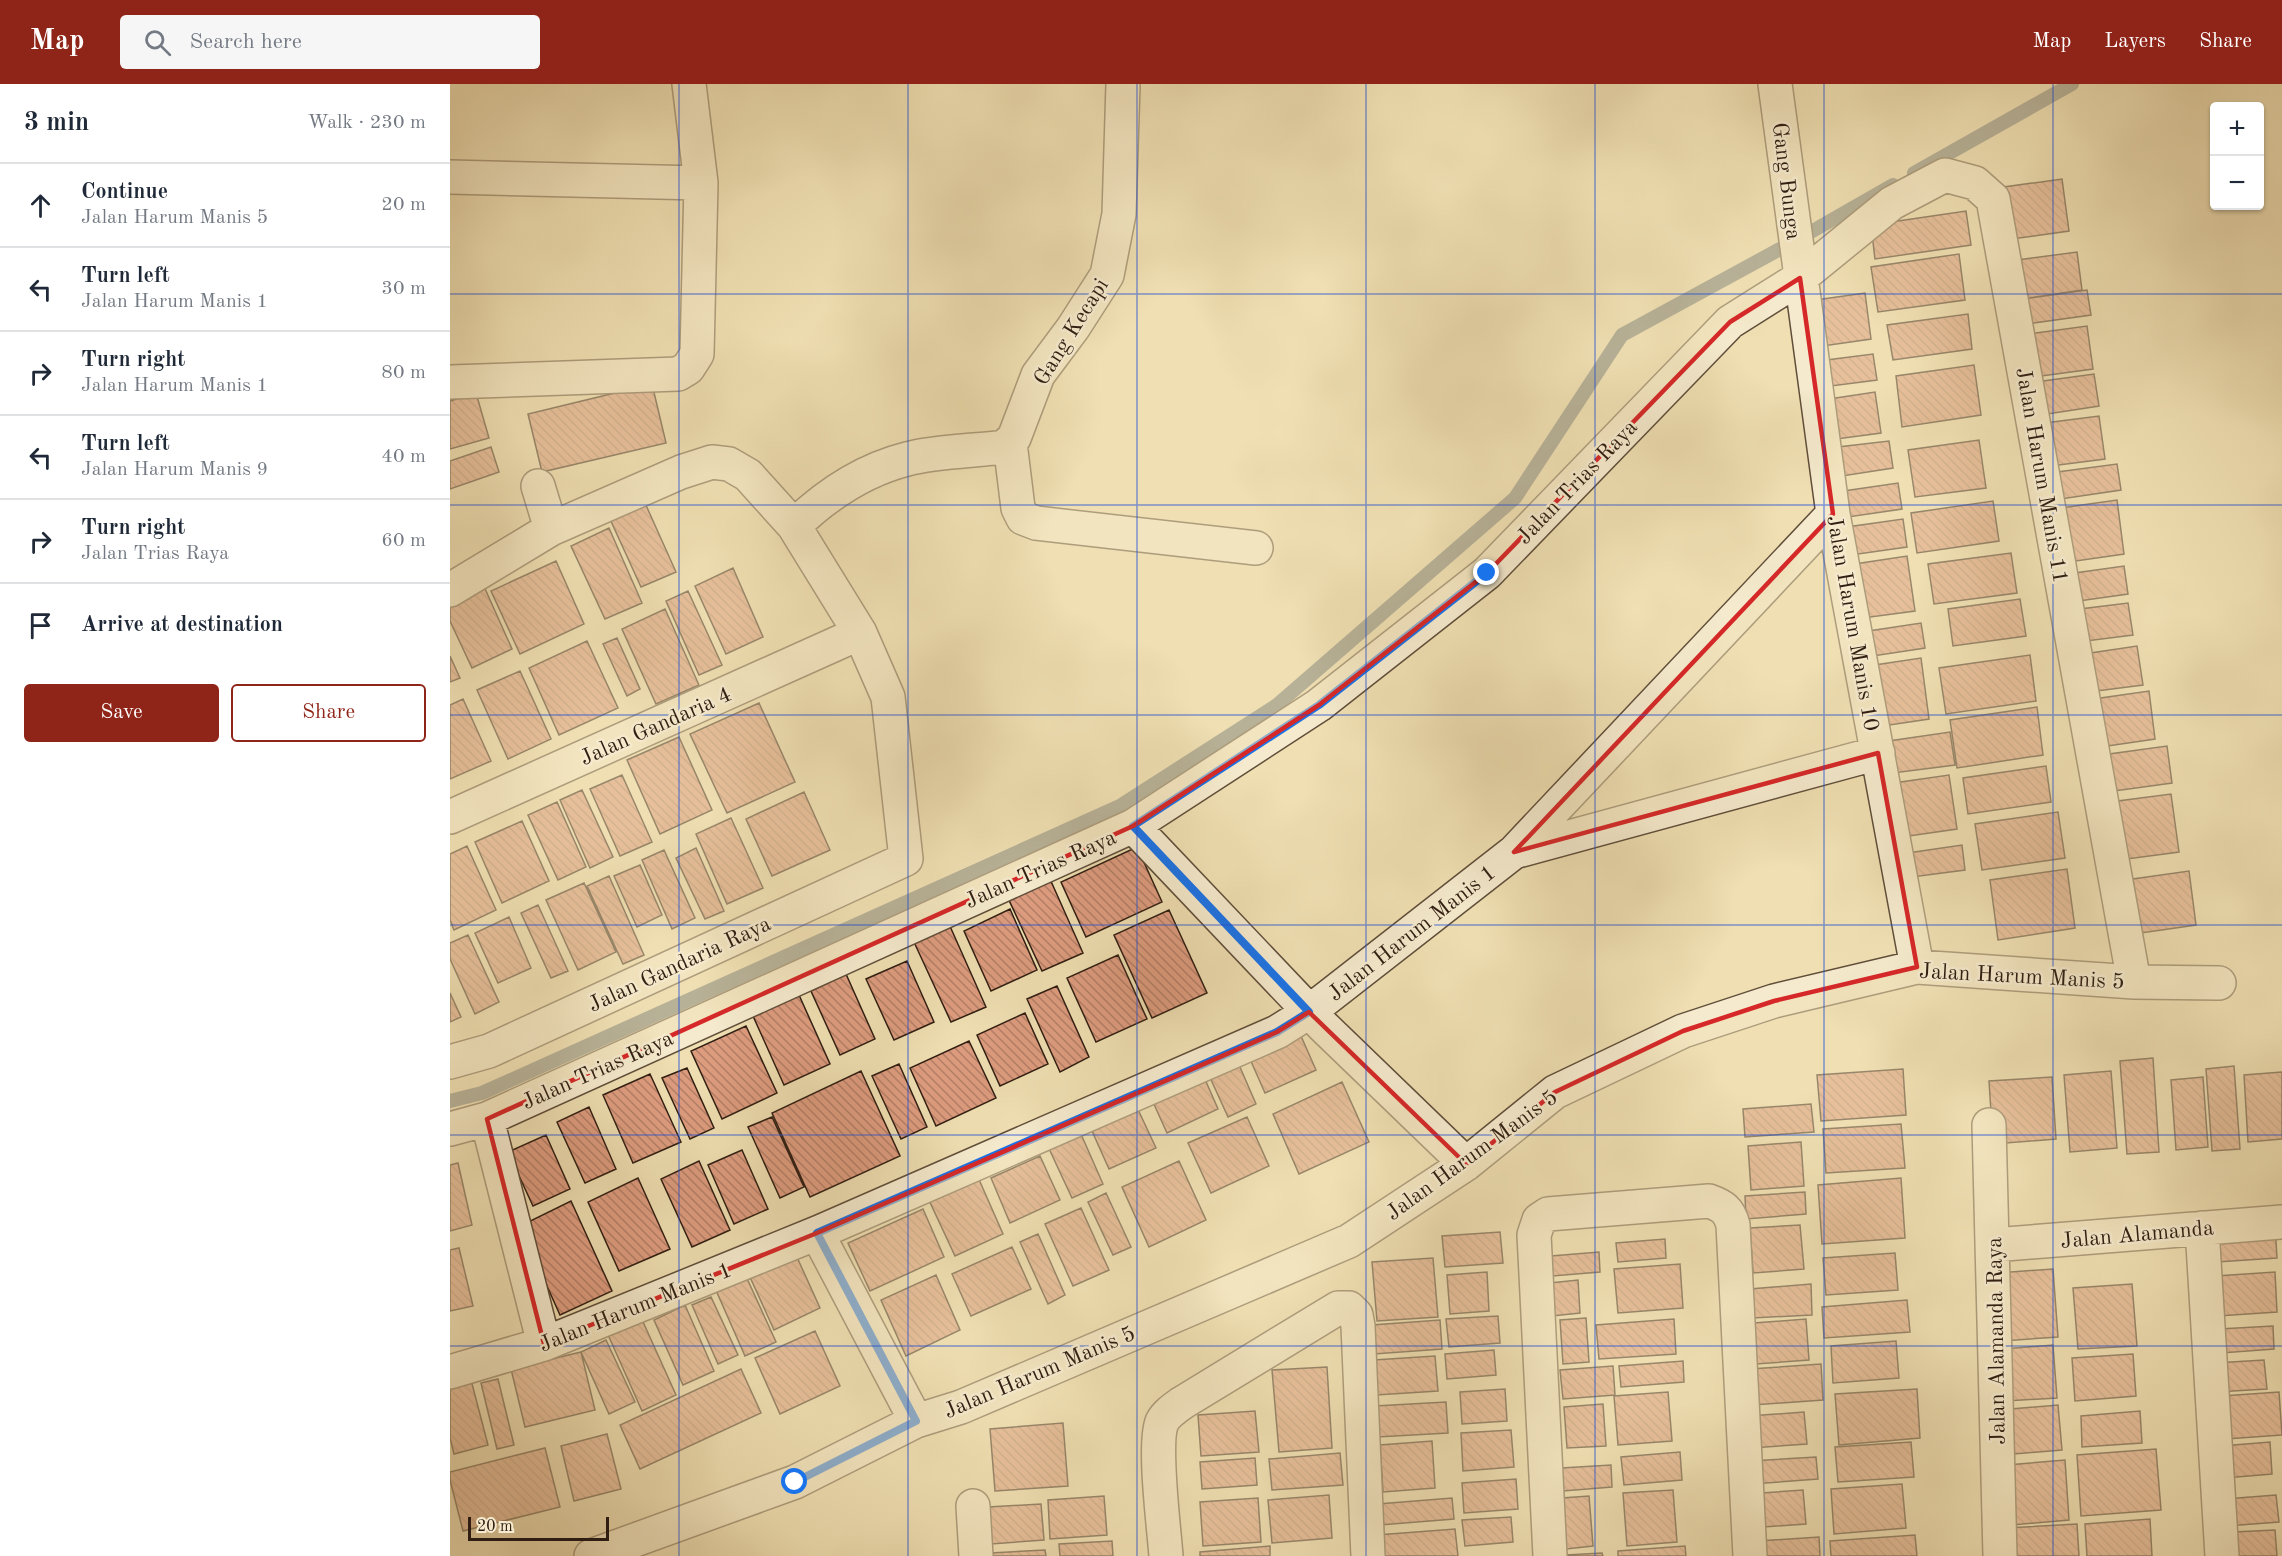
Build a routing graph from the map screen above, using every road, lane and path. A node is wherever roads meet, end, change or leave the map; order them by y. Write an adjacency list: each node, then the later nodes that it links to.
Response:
1 (689, 84): 5 (street)
2 (1123, 84): 8 (street, Gang Kecapi)
3 (1775, 84): 6 (street, Gang Bunga)
4 (450, 177): 5 (street)
5 (701, 183): 7 (street)
6 (1800, 278): 10 (street, Jalan Harum Manis 10); 18 (street, Jalan Trias Raya); 21 (street, Jalan Harum Manis 11)
7 (450, 382)
8 (1010, 443): 11 (street); 13 (street)
9 (538, 486): 12 (street)
10 (1833, 514): 16 (street, Jalan Harum Manis 10); 19 (street, Jalan Harum Manis 1)
11 (794, 526): 12 (street); 15 (street)
12 (551, 529): 14 (street)
13 (1256, 548)
14 (450, 590)
15 (860, 633): 17 (street, Jalan Gandaria 4); 24 (street, Jalan Gandaria Raya)
16 (1878, 753): 19 (street, Jalan Harum Manis 1); 20 (street, Jalan Harum Manis 10)
17 (450, 817)
18 (1133, 826): 23 (street); 25 (street, Jalan Trias Raya)
19 (1514, 852): 23 (street, Jalan Harum Manis 1)
20 (1917, 967): 21 (street, Jalan Harum Manis 5); 28 (street, Jalan Harum Manis 5)
21 (2134, 982): 22 (street, Jalan Harum Manis 5)
22 (2219, 983)
23 (1309, 1012): 28 (street); 31 (street, Jalan Harum Manis 1)
24 (450, 1062)
25 (487, 1119): 27 (street, Jalan Trias Raya); 33 (street)
26 (1989, 1125): 32 (street, Jalan Alamanda Raya)
27 (450, 1129)
28 (1466, 1164): 35 (street, Jalan Harum Manis 5)
29 (2282, 1222): 30 (street, Jalan Alamanda)
30 (2202, 1228): 32 (street, Jalan Alamanda); 44 (street)
31 (817, 1233): 33 (street, Jalan Harum Manis 1); 35 (street)
32 (1993, 1245): 43 (street, Jalan Alamanda Raya)
33 (544, 1344): 34 (street, Jalan Harum Manis 1)
34 (450, 1372)
35 (916, 1421): 37 (street, Jalan Harum Manis 5)
36 (973, 1506): 38 (street)
37 (591, 1556)
38 (976, 1556)
39 (1166, 1556): 40 (street)
40 (1368, 1556)
41 (1550, 1556): 42 (street)
42 (1750, 1556)
43 (2000, 1556)
44 (2222, 1556)

